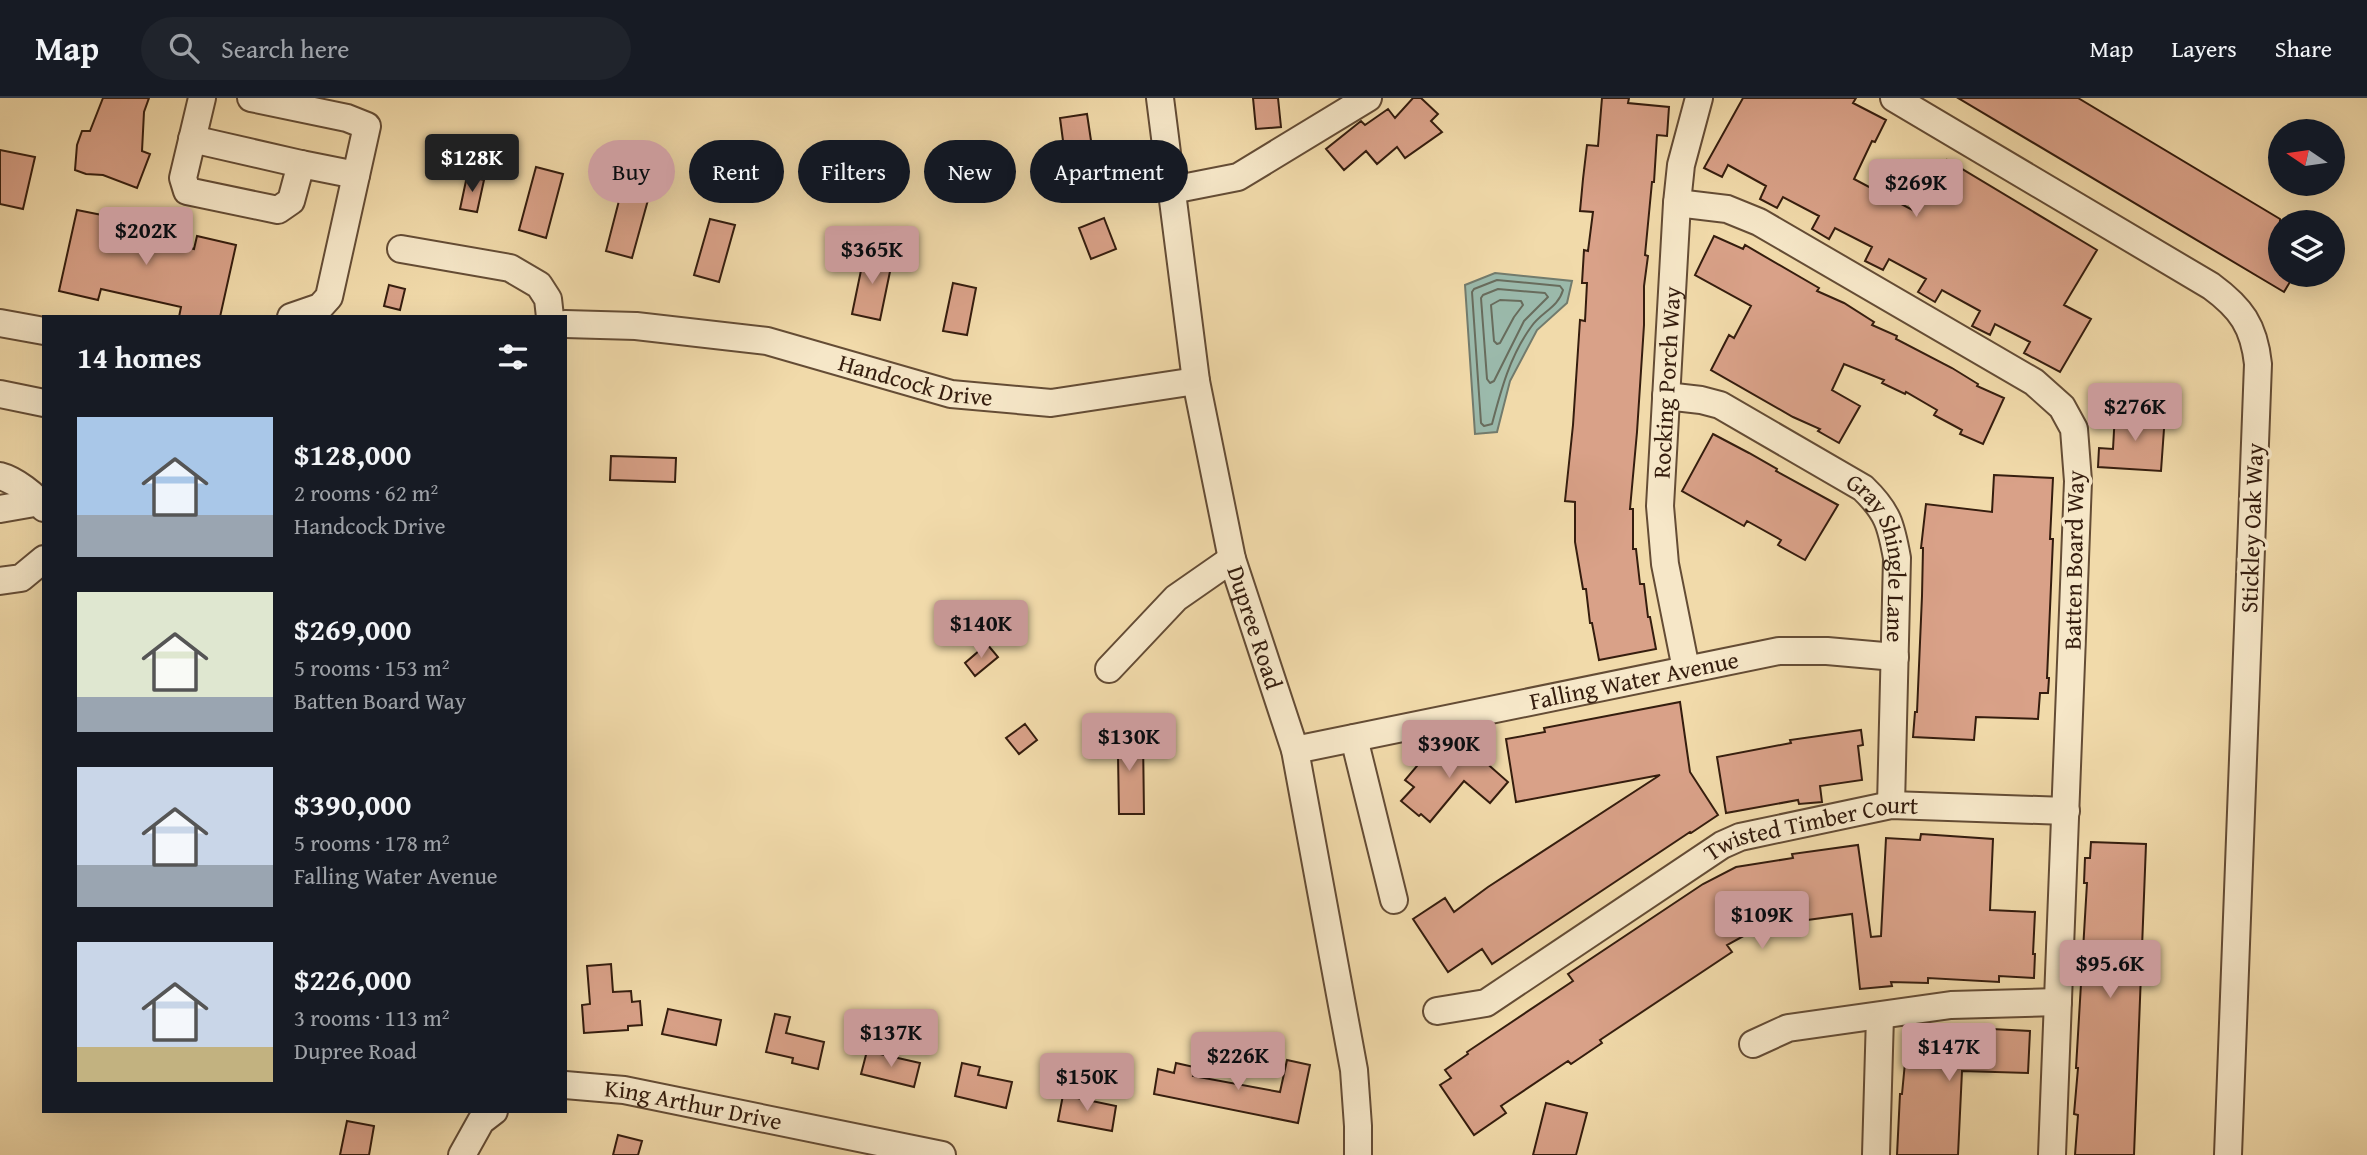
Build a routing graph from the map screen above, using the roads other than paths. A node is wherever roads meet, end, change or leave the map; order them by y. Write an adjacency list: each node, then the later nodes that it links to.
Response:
1 (202, 98): 9 (street)
2 (251, 98): 7 (street)
3 (1160, 98): 10 (street, Dupree Road)
4 (1368, 98): 13 (street)
5 (1699, 98): 15 (street, Rocking Porch Way)
6 (1894, 98): 53 (street, Stickley Oak Way)
7 (285, 102): 8 (street)
8 (344, 108): 12 (street)
9 (192, 139): 11 (street); 11 (street)
10 (1165, 140)
11 (301, 164): 12 (street)
12 (356, 175): 17 (street)
13 (1188, 187)
14 (1174, 203): 23 (street, Dupree Road)
15 (1678, 203): 25 (street, Rocking Porch Way); 39 (street, Batten Board Way)
16 (401, 249): 19 (street)
17 (321, 312): 18 (street)
18 (300, 315)
19 (550, 315)
20 (0, 323): 22 (street)
21 (567, 324): 23 (street, Handcock Drive)
22 (42, 331)
23 (1196, 381): 30 (street, Dupree Road)
24 (0, 394): 26 (street)
25 (1666, 397): 33 (street, Gray Shingle Lane); 35 (street, Rocking Porch Way)
26 (42, 402)
27 (0, 476): 28 (street)
28 (42, 505): 29 (street)
29 (0, 509)
30 (1232, 559): 34 (street); 37 (street, Dupree Road)
31 (42, 561): 32 (street)
32 (0, 581)
33 (1895, 657): 35 (street, Falling Water Avenue); 38 (street, Gray Shingle Lane)
34 (1109, 669)
35 (1686, 669): 36 (street, Falling Water Avenue)
36 (1354, 738): 37 (street, Falling Water Avenue); 40 (street)
37 (1295, 750): 50 (street, Dupree Road)
38 (1891, 805): 39 (street, Twisted Timber Court); 42 (street, Twisted Timber Court)
39 (2066, 811): 41 (street, Batten Board Way)
40 (1394, 900)
41 (2058, 1003): 43 (street); 52 (street, Batten Board Way)
42 (1437, 1011)
43 (1880, 1016): 44 (street); 51 (street)
44 (1753, 1044)
45 (567, 1085): 47 (street, King Arthur Drive)
46 (489, 1113): 48 (street)
47 (908, 1151): 49 (street, King Arthur Drive)
48 (462, 1155)
49 (942, 1155)
50 (1358, 1155)
51 (1876, 1155)
52 (2052, 1155)
53 (2228, 1155)

